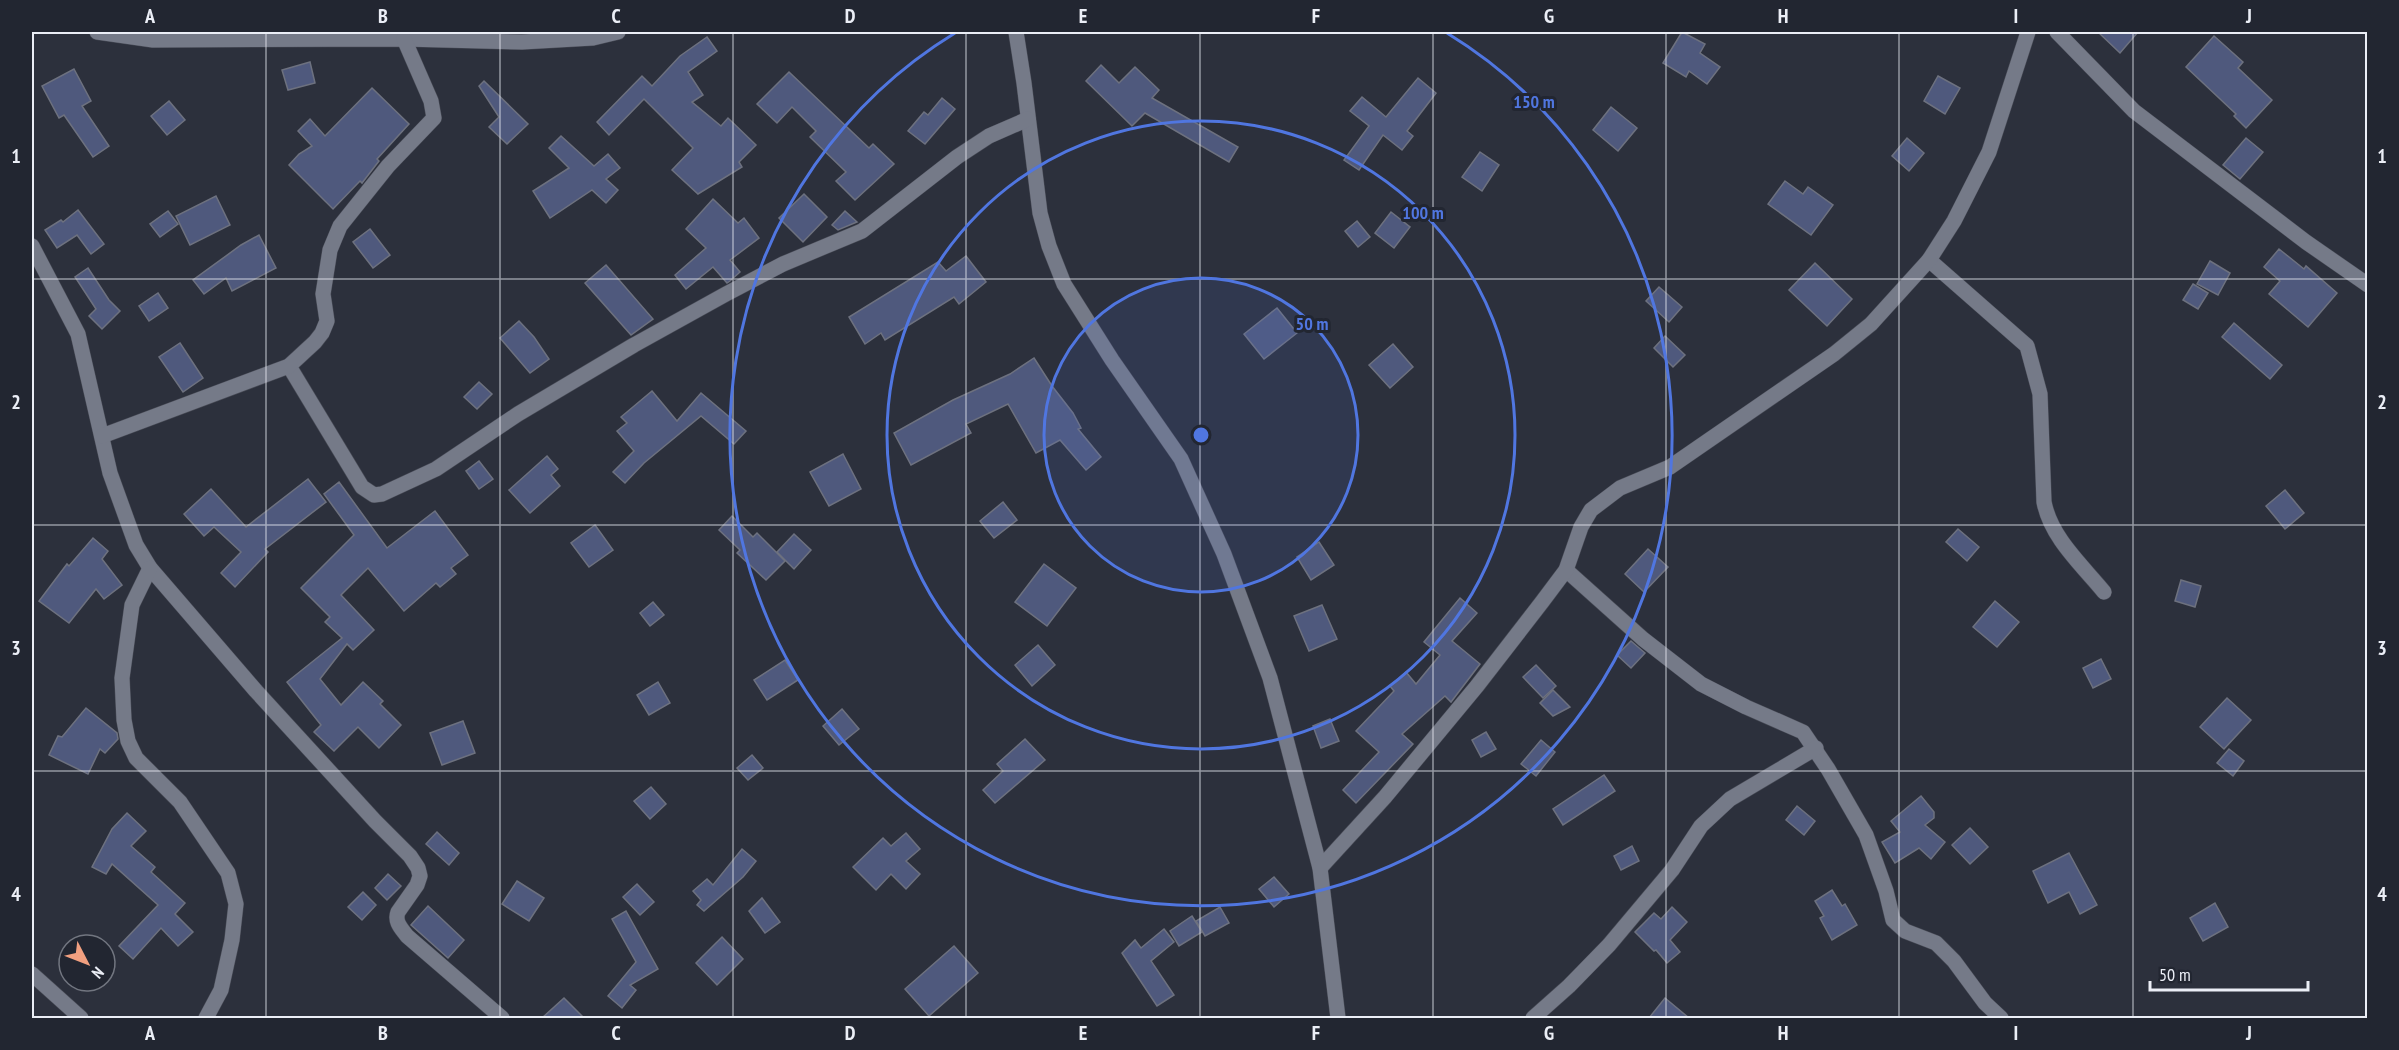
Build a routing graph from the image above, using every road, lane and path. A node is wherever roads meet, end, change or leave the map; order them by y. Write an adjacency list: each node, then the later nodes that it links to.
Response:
1 (97, 32): 6 (street)
2 (618, 32): 7 (street)
3 (1016, 32): 8 (street)
4 (2028, 32): 10 (street)
5 (2057, 32): 11 (street)
6 (373, 35): 7 (street)
7 (404, 39): 12 (street)
8 (1028, 119): 12 (street); 18 (street)
9 (32, 246): 13 (street)
10 (1929, 260): 15 (street); 16 (street)
11 (2367, 285)
12 (289, 366): 13 (street)
13 (102, 436): 14 (street)
14 (150, 568): 21 (street); 22 (street)
15 (1566, 570): 17 (street); 18 (street)
16 (2104, 592)
17 (1816, 748): 24 (street); 25 (street)
18 (1320, 868): 23 (street)
19 (32, 974): 20 (street)
20 (81, 1018)
21 (206, 1018)
22 (502, 1018)
23 (1338, 1018)
24 (1533, 1018)
25 (2001, 1018)

